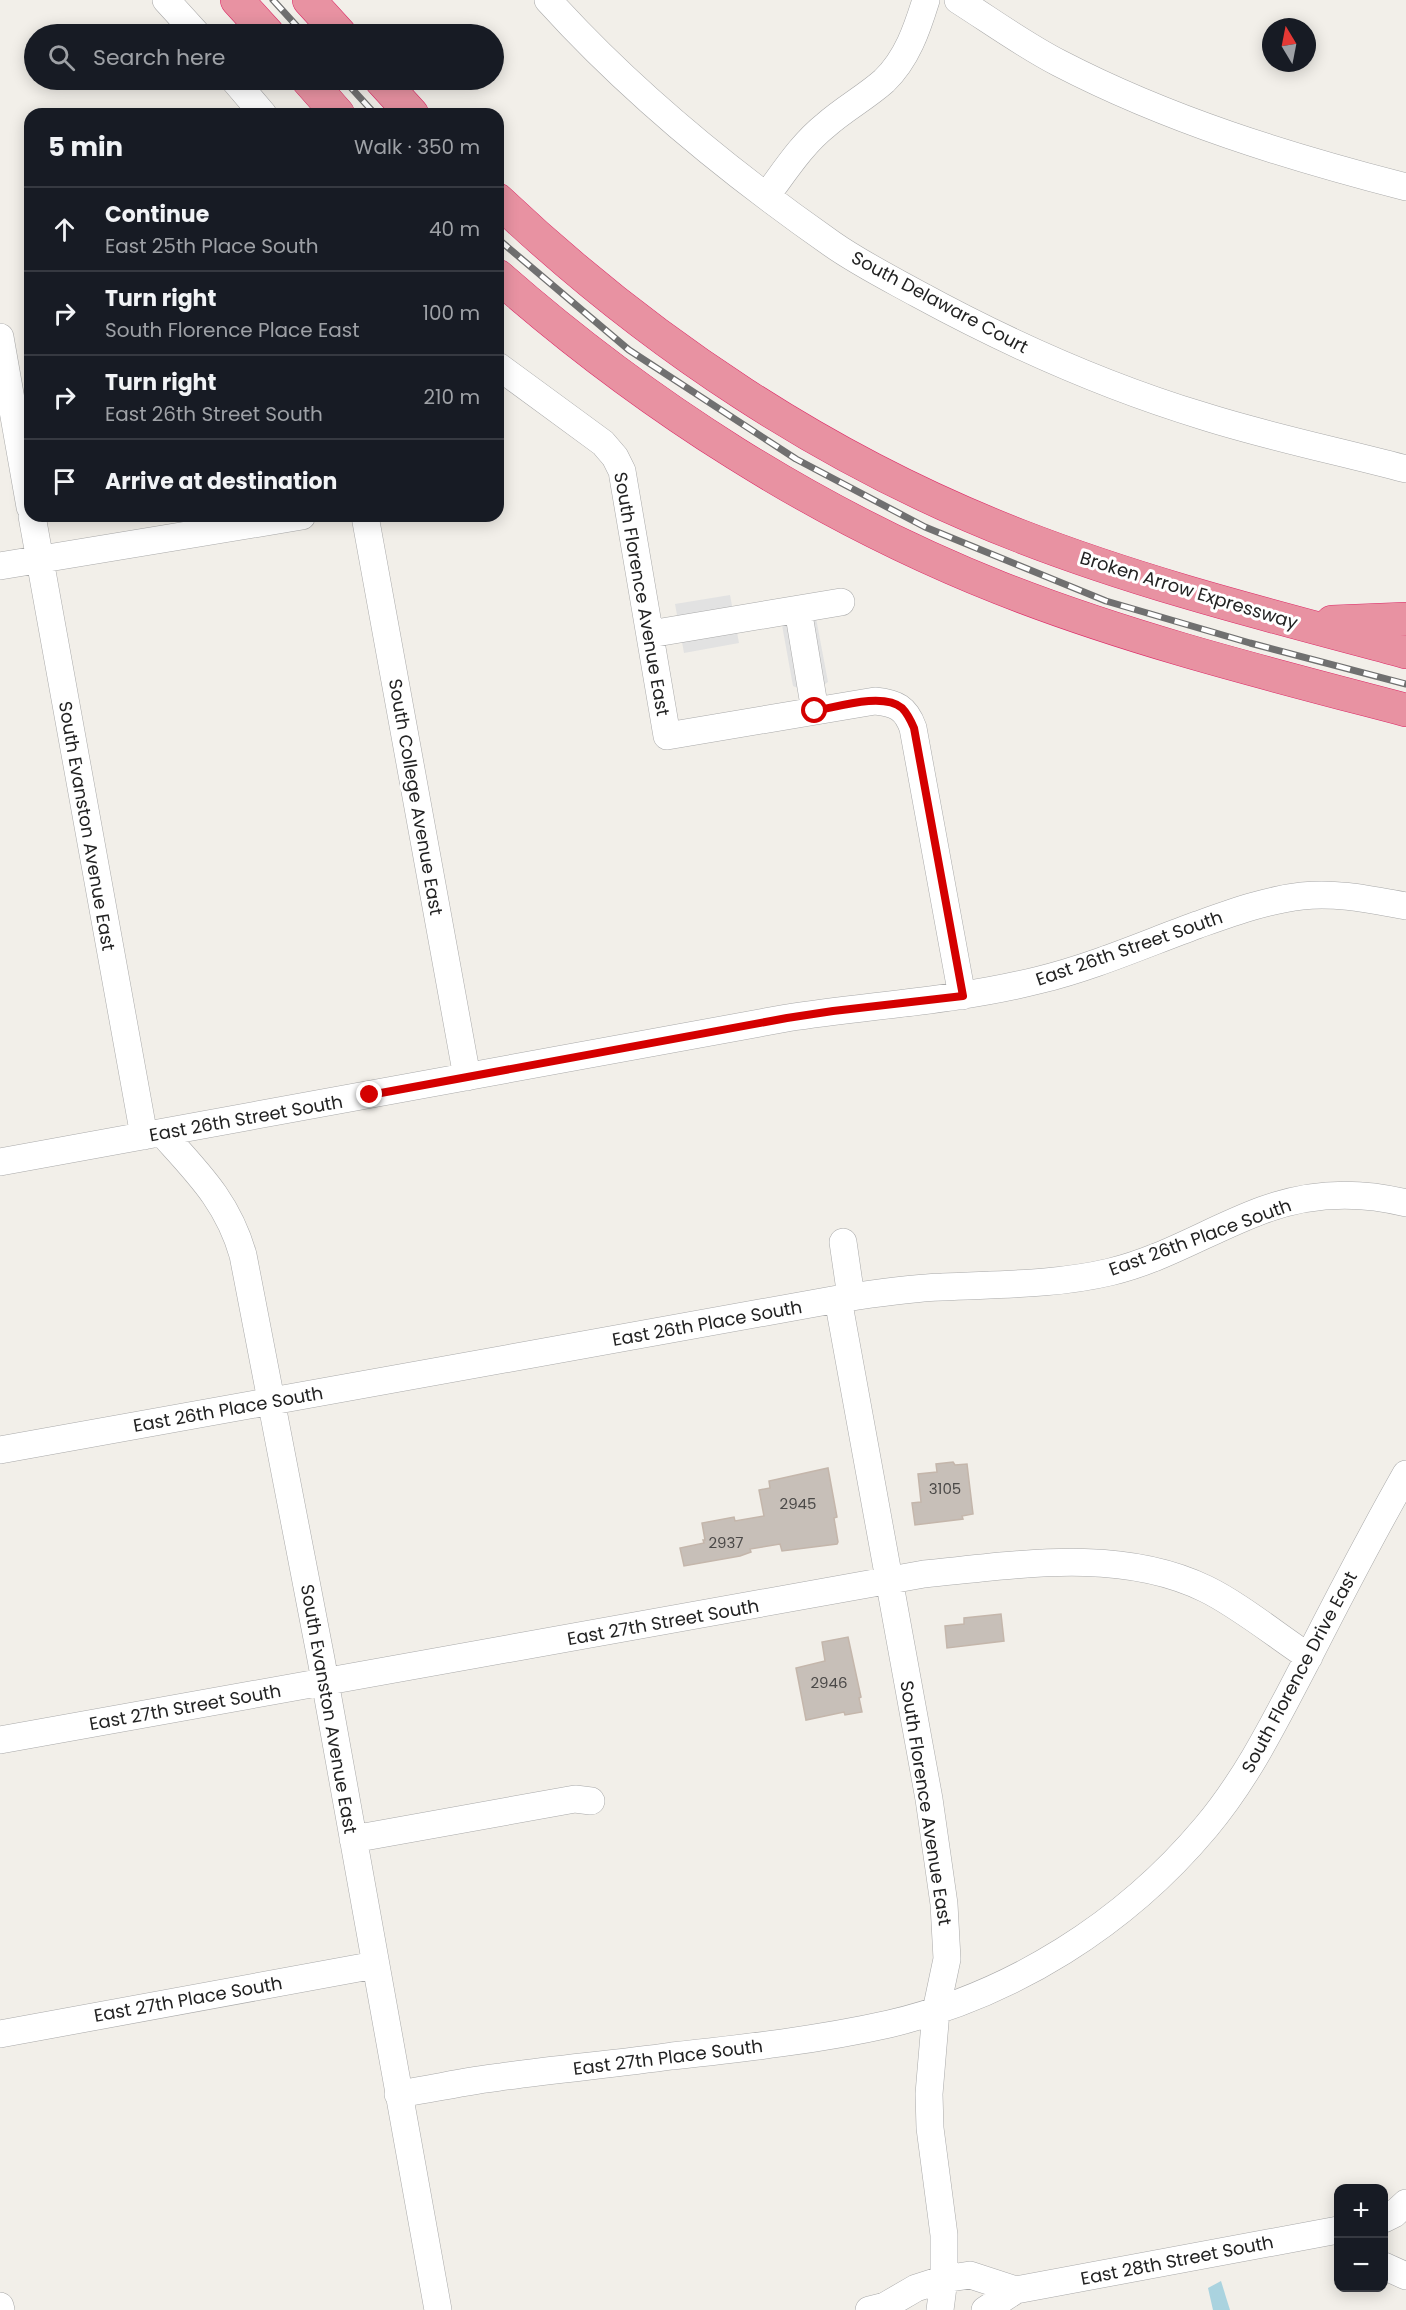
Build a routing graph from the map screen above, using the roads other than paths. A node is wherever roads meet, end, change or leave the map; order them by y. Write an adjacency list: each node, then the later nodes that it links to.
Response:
1 (166, 0): 7 (street)
2 (237, 0): 8 (highway)
3 (309, 0): 9 (highway)
4 (548, 0): 17 (street, South Delaware Court)
5 (926, 0): 17 (street)
6 (958, 0): 16 (street)
7 (188, 24)
8 (259, 24)
9 (331, 24)
10 (243, 90): 13 (street)
11 (317, 90): 14 (highway)
12 (390, 90): 15 (highway)
13 (258, 108)
14 (334, 108)
15 (407, 108)
16 (1406, 188)
17 (767, 195): 22 (street, South Delaware Court)
18 (504, 206): 32 (highway, Broken Arrow Expressway)
19 (504, 281): 35 (highway)
20 (0, 337): 23 (street)
21 (504, 370): 33 (street, South Florence Avenue East)
22 (1406, 469)
23 (24, 473)
24 (33, 522): 27 (street, South Evanston Avenue East)
25 (266, 522): 27 (street)
26 (366, 522): 41 (street, South College Avenue East)
27 (39, 560): 28 (street); 42 (street, South Evanston Avenue East)
28 (0, 566)
29 (841, 602): 30 (street)
30 (798, 609): 33 (street); 37 (street)
31 (1406, 619): 32 (highway)
32 (1297, 623): 34 (highway, Broken Arrow Expressway)
33 (650, 634): 37 (street, South Florence Avenue East)
34 (1406, 652)
35 (1360, 698): 36 (highway); 38 (highway)
36 (1406, 710)
37 (815, 711): 40 (street)
38 (1406, 728)
39 (1406, 906): 40 (street, East 26th Street South)
40 (963, 996): 41 (street, East 26th Street South)
41 (467, 1077): 42 (street, East 26th Street South)
42 (153, 1134): 43 (street, East 26th Street South); 47 (street, South Evanston Avenue East)
43 (0, 1162)
44 (1406, 1203): 46 (street, East 26th Place South)
45 (843, 1242): 46 (street, South Florence Avenue East)
46 (845, 1298): 47 (street, East 26th Place South); 50 (street, South Florence Avenue East)
47 (271, 1401): 48 (street, East 26th Place South); 52 (street, South Evanston Avenue East)
48 (0, 1450)
49 (1406, 1474): 51 (street, South Florence Drive East)
50 (889, 1581): 51 (street, East 27th Street South); 52 (street, East 27th Street South); 57 (street, South Florence Avenue East)
51 (1308, 1657): 57 (street, South Florence Drive East)
52 (326, 1682): 53 (street, East 27th Street South); 55 (street, South Evanston Avenue East)
53 (0, 1740)
54 (591, 1801): 55 (street)
55 (353, 1839): 56 (street, South Evanston Avenue East)
56 (375, 1965): 58 (street, East 27th Place South); 59 (street, South Evanston Avenue East)
57 (936, 2011): 59 (street, East 27th Place South); 67 (street, South Florence Avenue East)
58 (0, 2034)
59 (398, 2094): 69 (street, South Evanston Avenue East)
60 (1406, 2203): 61 (street)
61 (1388, 2217)
62 (1334, 2230): 63 (street, East 28th Street South)
63 (1308, 2235): 64 (street); 68 (street, East 28th Street South)
64 (1334, 2246)
65 (1388, 2268): 66 (street)
66 (1406, 2276)
67 (944, 2279): 68 (street, East 28th Street South); 70 (street, East 28th Street South); 71 (street, South Florence Avenue East)
68 (1016, 2290): 72 (street, East 28th Street South)
69 (438, 2310)
70 (869, 2310)
71 (940, 2310)
72 (985, 2310)

